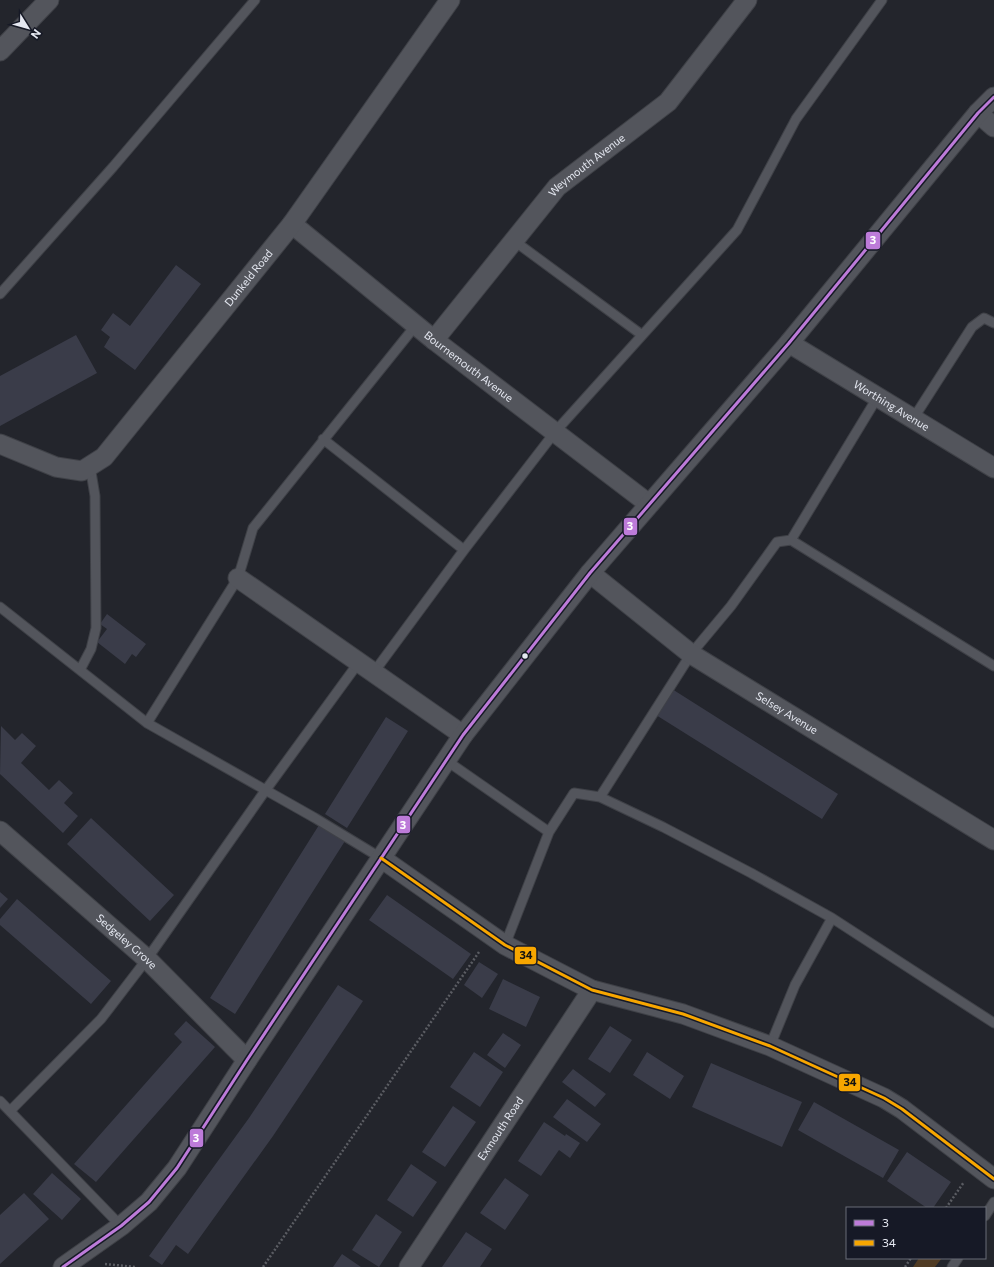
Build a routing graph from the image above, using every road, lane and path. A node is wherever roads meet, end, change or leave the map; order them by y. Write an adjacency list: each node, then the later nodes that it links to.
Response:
1 (49, 0): 6 (street)
2 (255, 0): 12 (lane)
3 (450, 0): 10 (street, Dunkeld Road)
4 (747, 0): 11 (street, Weymouth Avenue)
5 (882, 0): 15 (lane)
6 (0, 51)
7 (994, 96): 8 (street)
8 (978, 113): 9 (street); 17 (street)
9 (994, 128)
10 (292, 224): 14 (street, Bournemouth Avenue); 23 (street, Dunkeld Road)
11 (513, 240): 15 (lane); 16 (street, Weymouth Avenue)
12 (0, 294)
13 (993, 319): 19 (lane)
14 (416, 325): 16 (street, Bournemouth Avenue); 21 (lane)
15 (642, 335): 20 (lane)
16 (434, 340): 20 (street, Bournemouth Avenue)
17 (789, 343): 18 (street, Worthing Avenue); 25 (street)
18 (877, 398): 19 (street, Worthing Avenue); 26 (lane)
19 (913, 419): 24 (street, Worthing Avenue)
20 (555, 432): 25 (street, Bournemouth Avenue); 27 (lane)
21 (323, 439): 27 (lane); 29 (lane)
22 (0, 444): 23 (street, Dunkeld Road)
23 (90, 466): 34 (lane)
24 (994, 468)
25 (649, 504): 28 (street)
26 (791, 540): 31 (lane); 32 (lane)
27 (464, 550): 33 (lane)
28 (590, 573): 31 (street, Selsey Avenue); 36 (street)
29 (238, 578): 33 (street); 35 (lane)
30 (0, 606): 34 (lane)
31 (691, 654): 39 (lane); 42 (street, Selsey Avenue)
32 (994, 666)
33 (366, 667): 36 (street); 38 (lane)
34 (80, 670): 35 (lane)
35 (148, 723): 38 (lane)
36 (463, 734): 37 (street)
37 (447, 761): 41 (lane); 43 (street)
38 (265, 790): 43 (lane); 46 (lane)
39 (600, 797): 41 (lane); 44 (lane)
40 (0, 831): 46 (street, Sedgeley Grove)
41 (549, 832): 45 (lane)
42 (994, 840)
43 (381, 858): 45 (street); 50 (street)
44 (832, 918): 48 (lane); 49 (lane)
45 (497, 940): 47 (street); 60 (path)
46 (147, 959): 50 (street, Sedgeley Grove); 52 (lane)
47 (592, 990): 49 (street); 61 (street, Exmouth Road)
48 (994, 1023)
49 (770, 1046): 53 (street)
50 (247, 1060): 58 (street)
51 (0, 1101): 52 (lane)
52 (10, 1111): 58 (lane)
53 (976, 1165): 54 (street); 56 (path)
54 (994, 1179)
55 (994, 1202): 57 (lane)
56 (947, 1207)
57 (986, 1214)
58 (122, 1226): 59 (street)
59 (63, 1267)
60 (263, 1267)
61 (409, 1267)

